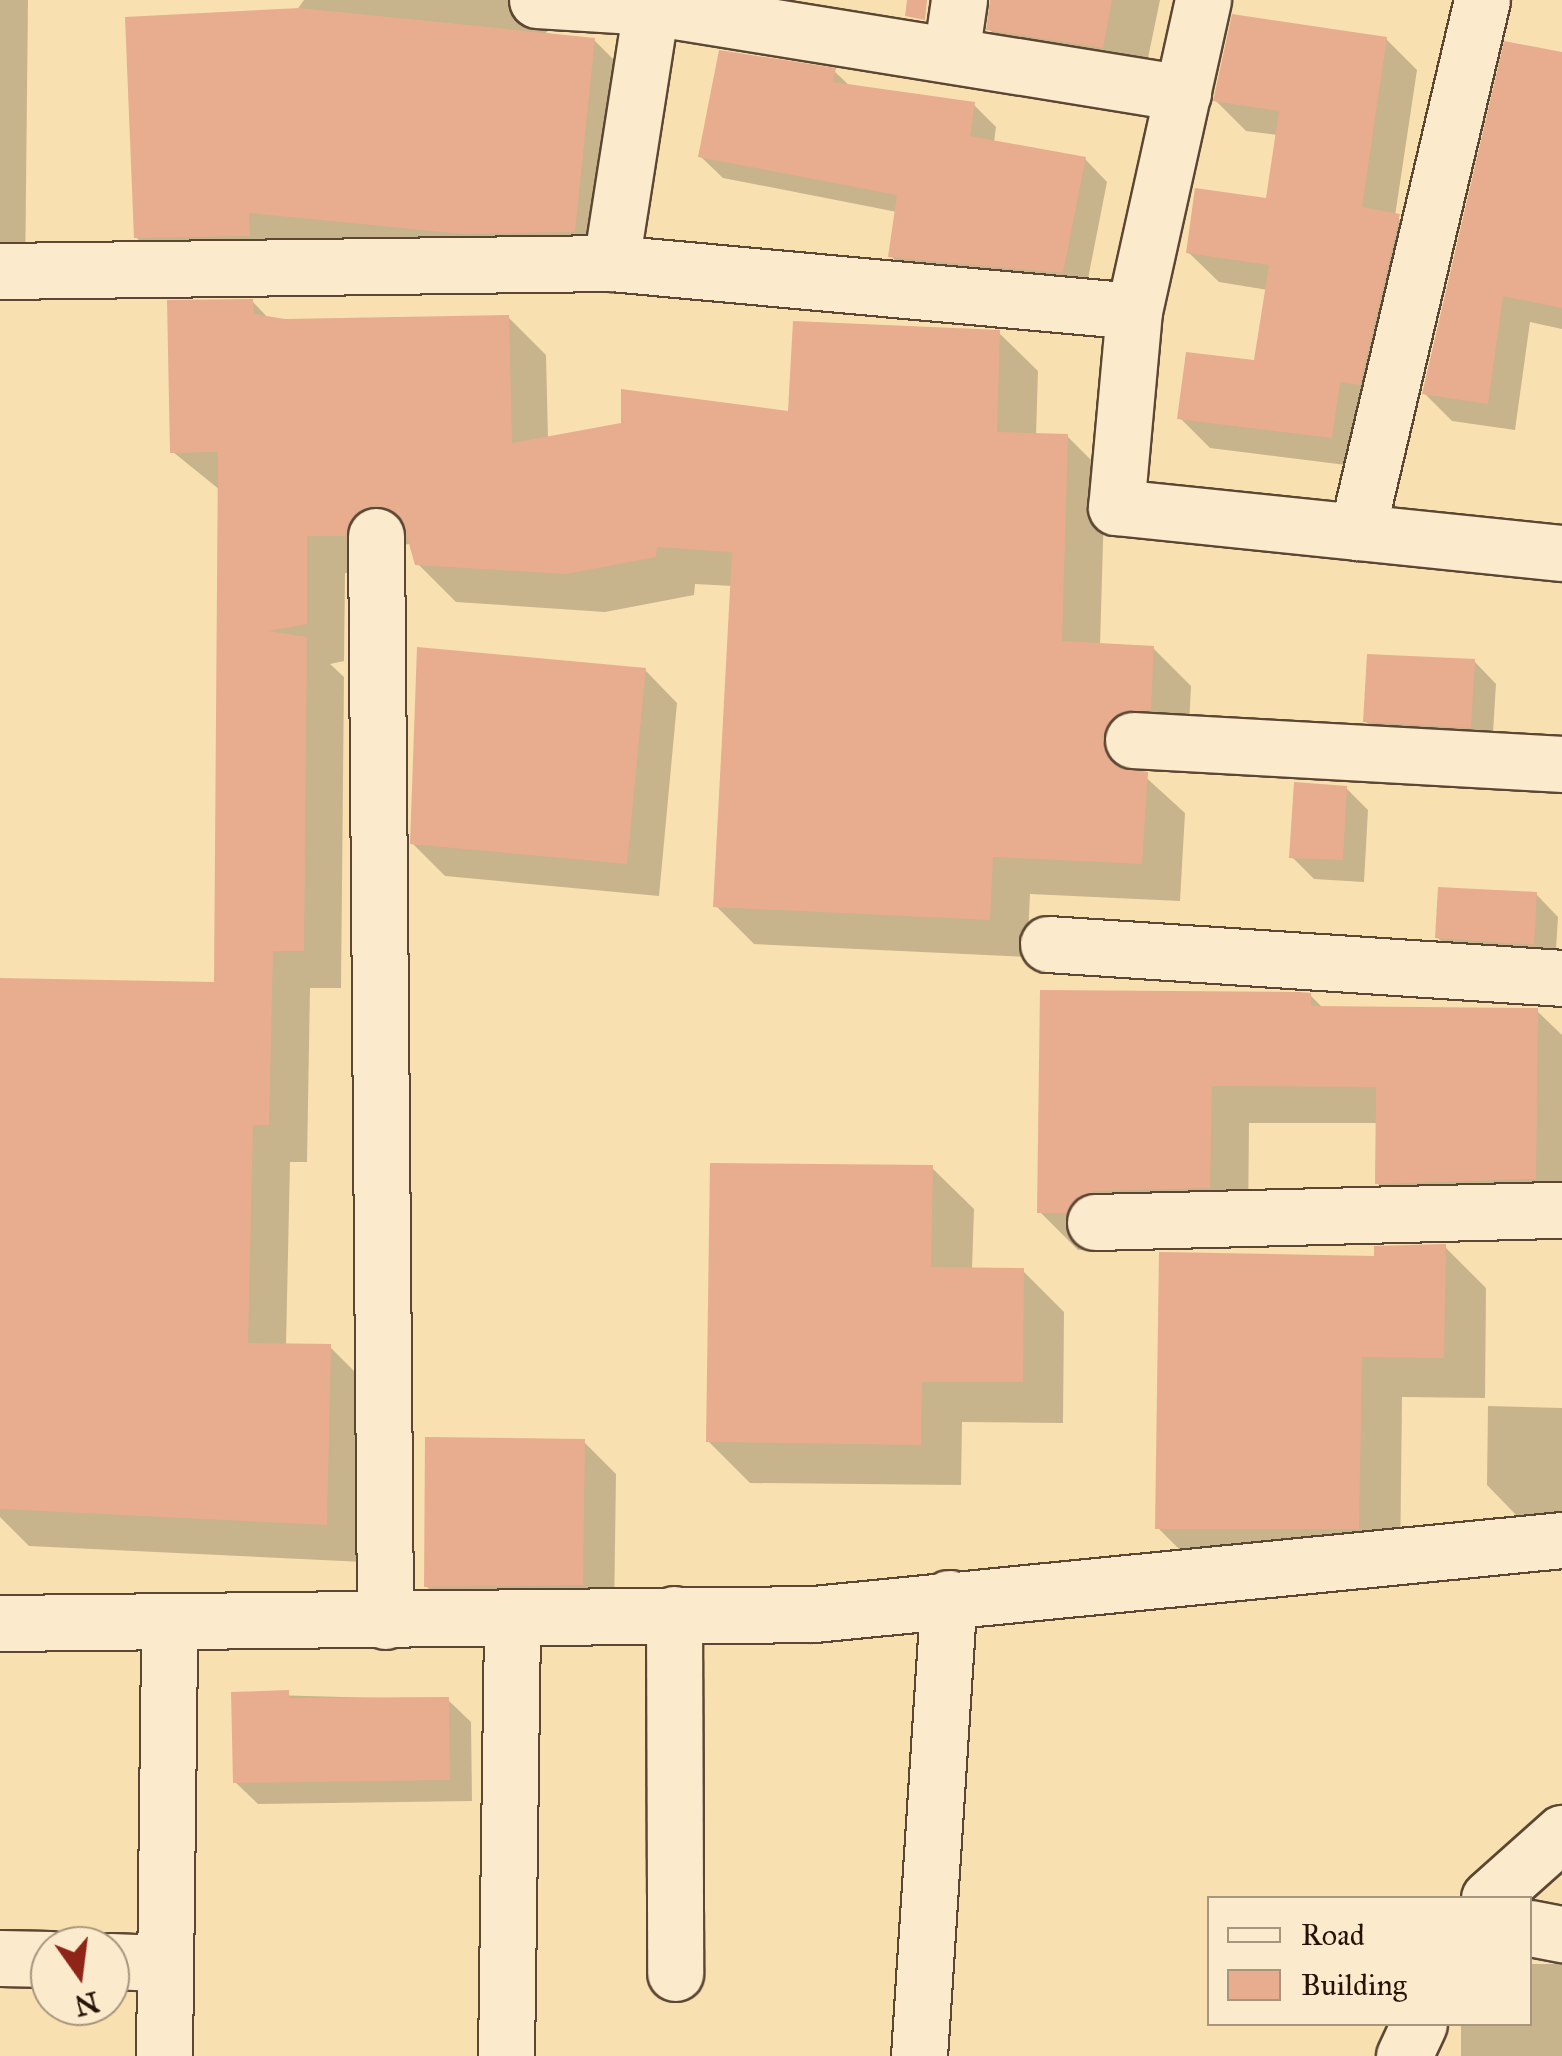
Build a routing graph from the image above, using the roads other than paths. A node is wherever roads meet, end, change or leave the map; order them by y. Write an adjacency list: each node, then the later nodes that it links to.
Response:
1 (537, 0): 5 (street)
2 (959, 0): 6 (street)
3 (1203, 0): 7 (street)
4 (1482, 0): 11 (street)
5 (652, 3): 6 (street); 8 (street)
6 (951, 55): 7 (street)
7 (1183, 93): 10 (street)
8 (610, 264): 9 (street); 10 (street)
9 (0, 272)
10 (1134, 310): 11 (street)
11 (1357, 532): 13 (street)
12 (376, 536): 24 (street)
13 (1562, 553)
14 (1133, 740): 15 (street)
15 (1562, 764)
16 (1048, 944): 17 (street)
17 (1562, 978)
18 (1562, 1210): 19 (street)
19 (1095, 1222)
20 (1562, 1540): 21 (street)
21 (949, 1598): 22 (street); 38 (street)
22 (674, 1614): 23 (street); 34 (street)
23 (512, 1620): 24 (street); 37 (street)
24 (385, 1621): 26 (street)
25 (0, 1624): 26 (street)
26 (169, 1628): 33 (street)
27 (1562, 1834): 28 (street)
28 (1491, 1896)
29 (1532, 1928): 30 (street)
30 (1562, 1934)
31 (0, 1958): 32 (street)
32 (30, 1959)
33 (136, 1962): 36 (street)
34 (675, 1973)
35 (1418, 2026): 39 (street)
36 (164, 2056)
37 (506, 2056)
38 (919, 2056)
39 (1404, 2056)

